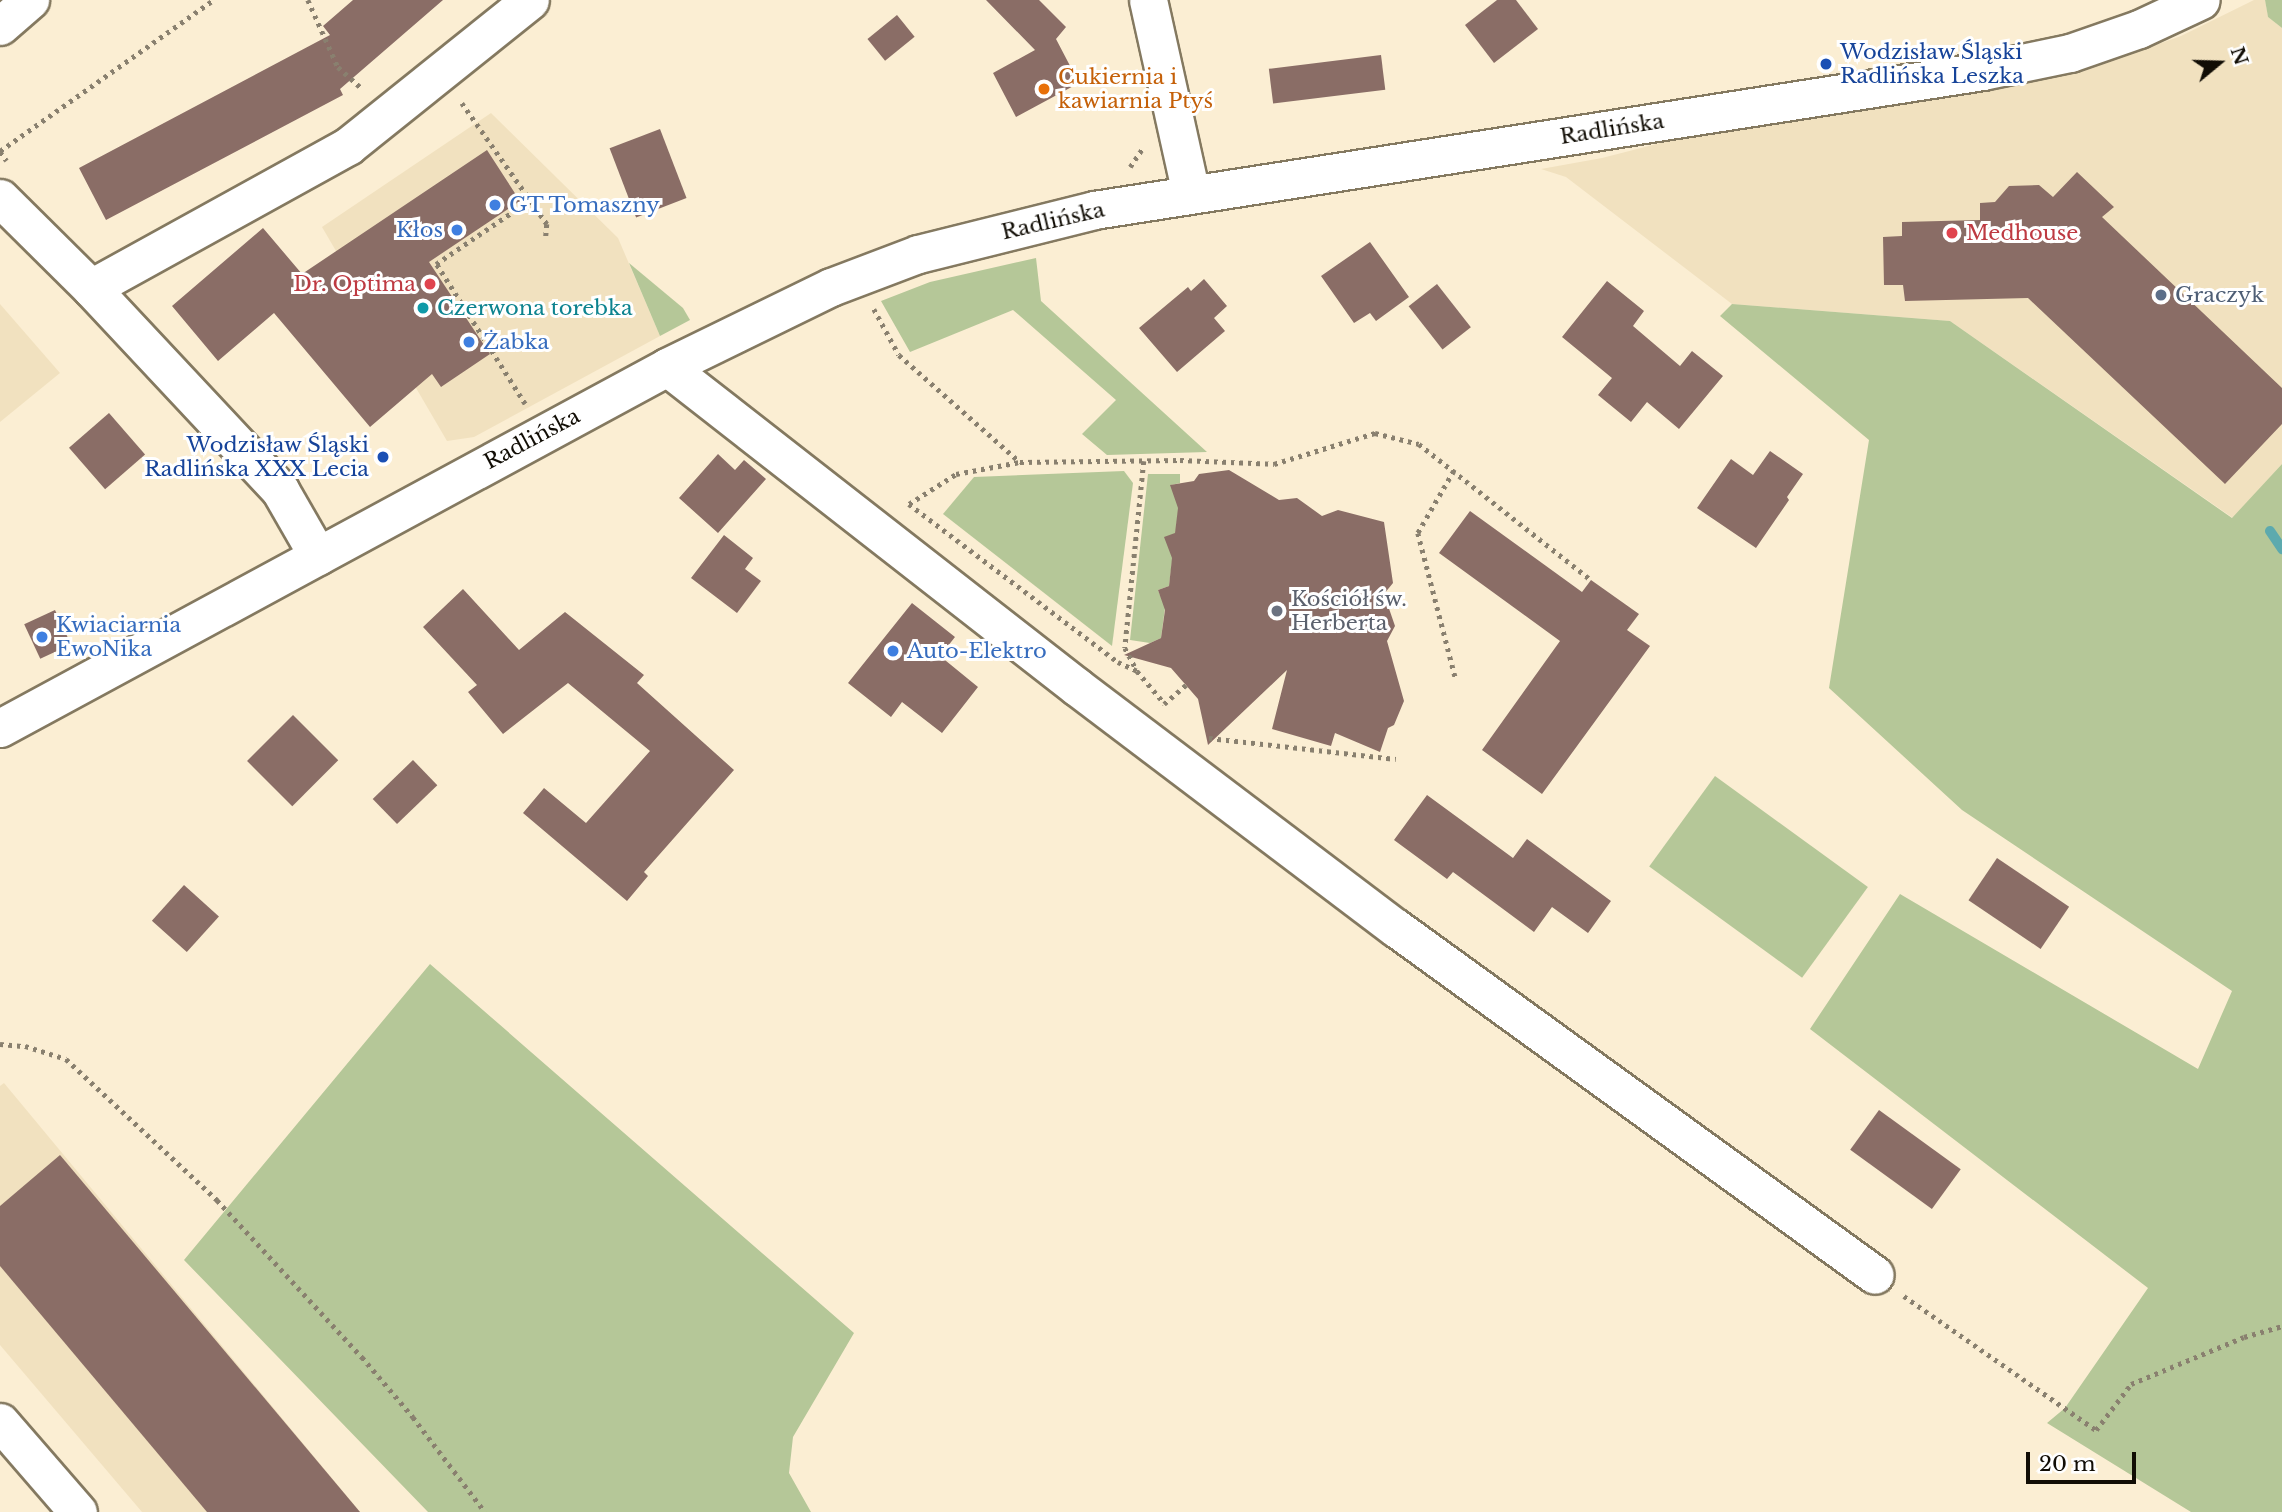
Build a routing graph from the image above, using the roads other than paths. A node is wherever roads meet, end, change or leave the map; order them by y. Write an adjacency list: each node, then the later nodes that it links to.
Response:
1 (30, 0): 5 (street)
2 (530, 0): 8 (street)
3 (1148, 0): 6 (street)
4 (2201, 0): 6 (street, Radlińska)
5 (0, 26)
6 (1191, 194): 9 (street, Radlińska)
7 (0, 198): 8 (street)
8 (91, 288): 10 (street)
9 (667, 367): 10 (street, Radlińska); 12 (street)
10 (318, 556): 11 (street, Radlińska)
11 (0, 728)
12 (1875, 1275)
13 (0, 1422): 14 (street)
14 (78, 1512)

